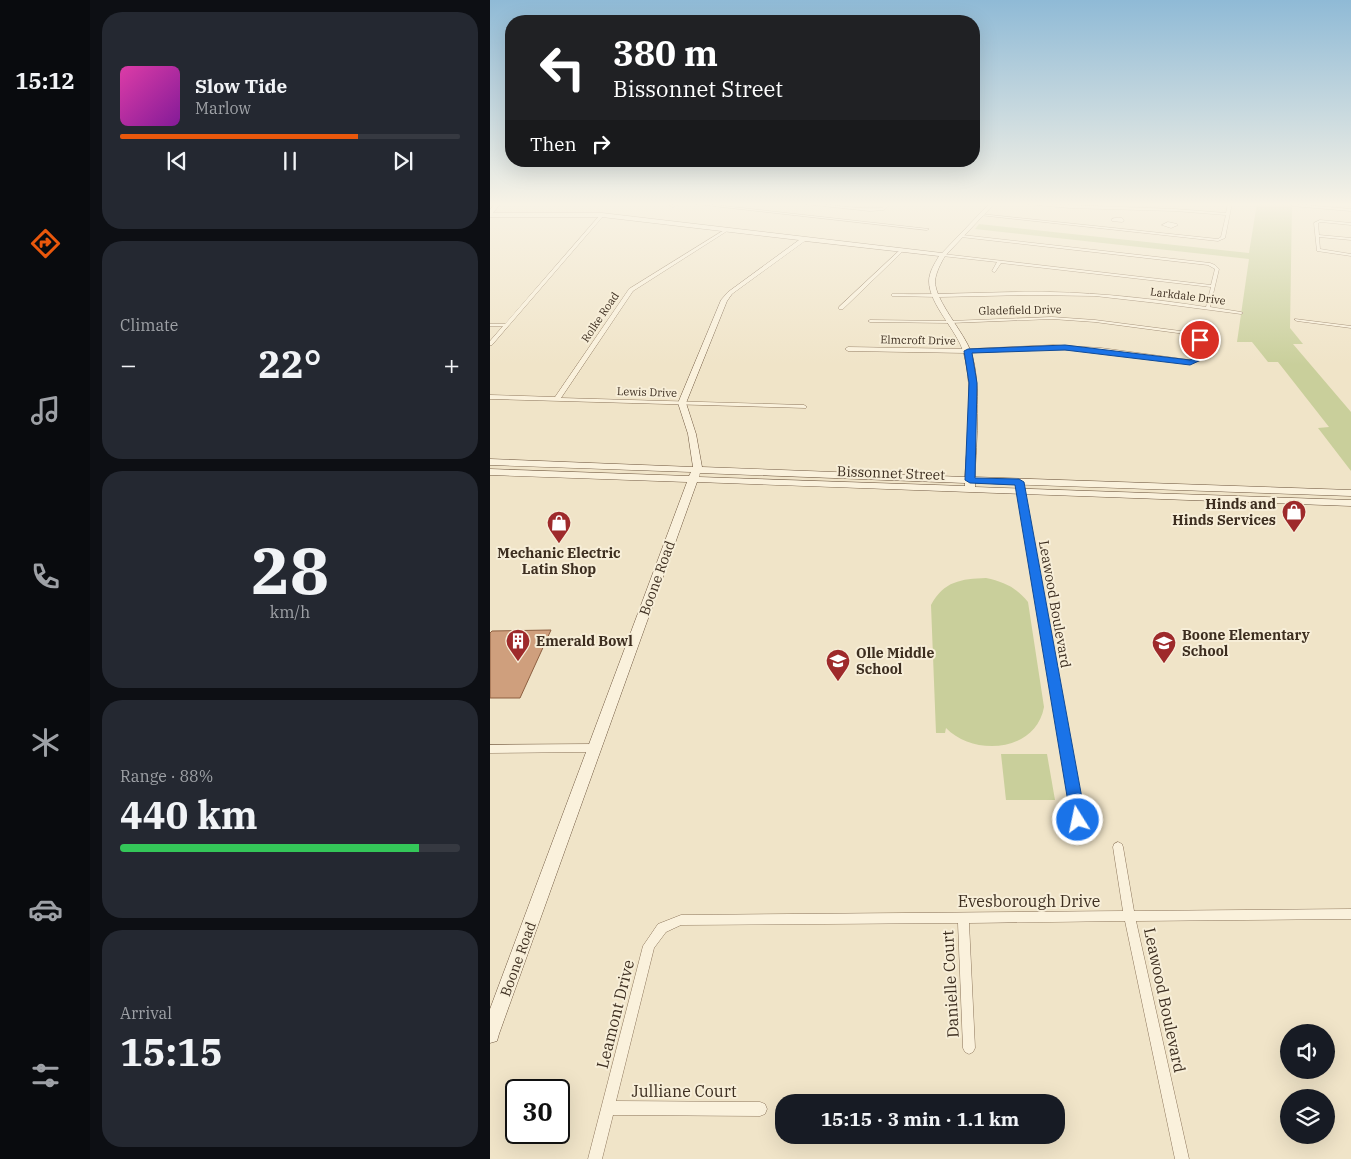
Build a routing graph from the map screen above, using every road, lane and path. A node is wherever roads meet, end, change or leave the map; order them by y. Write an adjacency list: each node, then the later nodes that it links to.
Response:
1 (565, 257): 20 (street)
2 (683, 257): 27 (street, Rolke Road)
3 (779, 257): 28 (street)
4 (895, 257): 13 (street)
5 (942, 257): 12 (street)
6 (963, 257): 8 (street)
7 (1148, 257): 10 (street)
8 (1000, 261): 9 (street); 10 (street)
9 (994, 271)
10 (1212, 286): 14 (street)
11 (894, 295): 12 (street, Larkdale Drive)
12 (936, 296): 14 (street, Larkdale Drive); 18 (street)
13 (841, 308)
14 (1208, 308): 15 (street, Larkdale Drive)
15 (1241, 313)
16 (1297, 320): 21 (street)
17 (870, 321): 18 (street, Gladefield Drive)
18 (950, 322): 24 (street); 25 (street, Gladefield Drive)
19 (490, 325): 20 (street)
20 (506, 325): 22 (street)
21 (1351, 327)
22 (490, 344)
23 (848, 349): 24 (street, Elmcroft Drive)
24 (968, 351): 25 (street, Elmcroft Drive); 33 (street)
25 (1167, 360)
26 (490, 397): 27 (street, Lewis Drive)
27 (557, 399): 28 (street, Lewis Drive)
28 (682, 403): 29 (street, Lewis Drive); 32 (street, Boone Road)
29 (804, 407)
30 (490, 462): 32 (street, Bissonnet Street)
31 (490, 472): 32 (street, Bissonnet Street)
32 (695, 474): 33 (street, Bissonnet Street); 39 (street, Boone Road)
33 (970, 485): 35 (street, Bissonnet Street)
34 (1149, 486): 35 (street, Bissonnet Street); 36 (street, Bissonnet Street); 37 (street)
35 (1020, 487): 37 (street, Bissonnet Street); 41 (street, Leawood Boulevard)
36 (1351, 492)
37 (1153, 497): 38 (street, Bissonnet Street)
38 (1351, 503)
39 (594, 748): 40 (street); 47 (street, Boone Road)
40 (490, 749)
41 (1078, 820)
42 (1118, 847): 44 (street, Leawood Boulevard)
43 (1351, 914): 44 (street, Evesborough Drive)
44 (1130, 917): 45 (street, Evesborough Drive); 52 (street, Leawood Boulevard)
45 (963, 918): 46 (street, Evesborough Drive); 48 (street, Danielle Court)
46 (708, 919): 49 (street, Leamont Drive)
47 (490, 1034)
48 (970, 1048)
49 (608, 1108): 50 (street, Julliane Court); 51 (street, Leamont Drive)
50 (760, 1109)
51 (595, 1159)
52 (1182, 1159)

